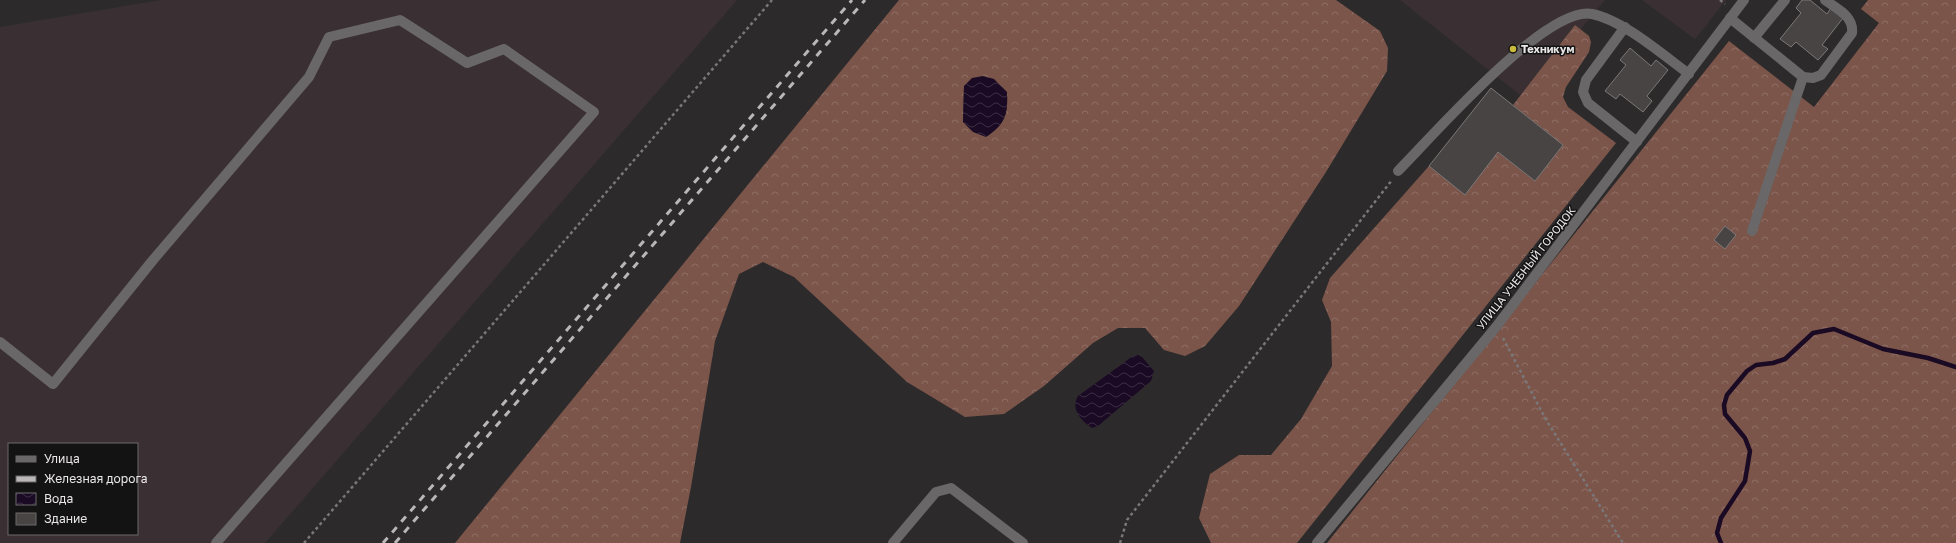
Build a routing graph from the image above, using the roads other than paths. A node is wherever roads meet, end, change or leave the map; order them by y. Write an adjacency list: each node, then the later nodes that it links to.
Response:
1 (1744, 0): 4 (lane, УЛИЦА УЧЕБНЫЙ ГОРОДОК)
2 (1785, 0): 6 (lane)
3 (1825, 0): 8 (lane)
4 (1730, 18): 6 (lane); 7 (lane, УЛИЦА УЧЕБНЫЙ ГОРОДОК)
5 (1625, 27): 7 (lane); 9 (lane); 10 (lane)
6 (1754, 38): 8 (lane)
7 (1689, 74): 9 (lane, УЛИЦА УЧЕБНЫЙ ГОРОДОК)
8 (1803, 77): 11 (lane)
9 (1637, 142): 16 (lane, УЛИЦА УЧЕБНЫЙ ГОРОДОК)
10 (1398, 172)
11 (1752, 231)
12 (0, 342): 13 (lane)
13 (216, 543)
14 (893, 543): 15 (lane)
15 (1022, 543)
16 (1318, 543)

